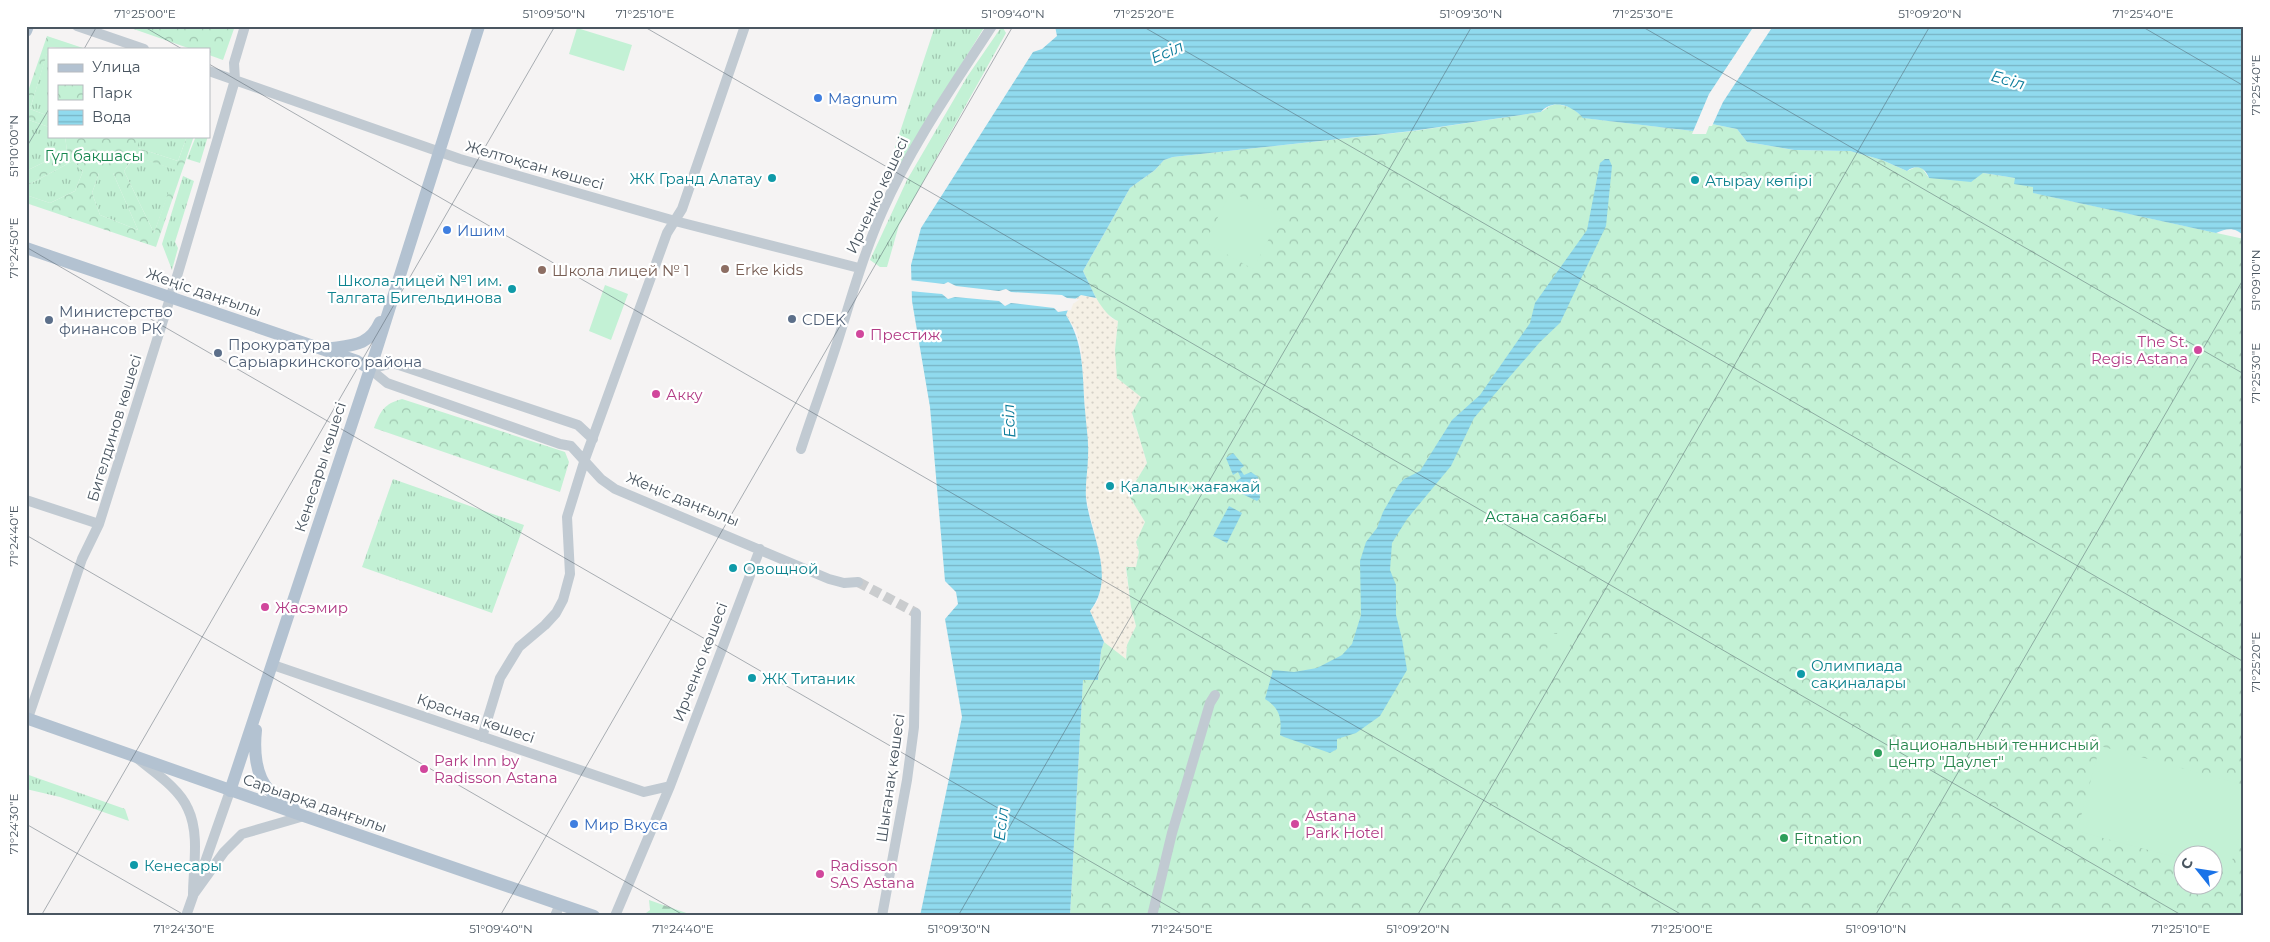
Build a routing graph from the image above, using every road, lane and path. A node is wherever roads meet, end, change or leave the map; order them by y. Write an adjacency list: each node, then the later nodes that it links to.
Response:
1 (28, 26): 7 (main road)
2 (77, 26): 8 (street)
3 (245, 26): 10 (street, Бигелдинов көшесі)
4 (478, 26): 11 (main road, Кенесары көшесі)
5 (745, 26): 12 (street)
6 (992, 26): 16 (street, Ирченко көшесі)
7 (26, 31)
8 (141, 48)
9 (210, 71): 10 (street, Желтоқсан көшесі)
10 (235, 80): 11 (street, Желтоқсан көшесі); 18 (street, Бигелдинов көшесі)
11 (438, 152): 12 (street, Желтоқсан көшесі); 17 (main road, Кенесары көшесі)
12 (675, 221): 16 (street, Желтоқсан көшесі); 21 (street)
13 (26, 242): 15 (main road)
14 (26, 248): 15 (main road, Жеңіс даңғылы)
15 (39, 252): 18 (main road, Жеңіс даңғылы)
16 (859, 268): 22 (street, Ирченко көшесі)
17 (396, 288): 19 (main road); 20 (main road, Кенесары көшесі)
18 (170, 297): 19 (main road, Жеңіс даңғылы); 25 (street, Бигелдинов көшесі)
19 (324, 350): 20 (main road, Жеңіс даңғылы)
20 (370, 370): 21 (street); 23 (street, Жеңіс даңғылы); 29 (main road, Кенесары көшесі)
21 (593, 439): 23 (street)
22 (801, 449)
23 (586, 460): 26 (street, Жеңіс даңғылы); 33 (street)
24 (26, 500): 25 (street)
25 (99, 524): 32 (street, Бигелдинов көшесі)
26 (760, 549): 27 (street, Жеңіс даңғылы); 35 (street, Ирченко көшесі)
27 (858, 582)
28 (916, 613): 43 (street, Шығанақ көшесі)
29 (273, 665): 31 (main road, Кенесары көшесі); 33 (street, Красная көшесі)
30 (1215, 695): 44 (street)
31 (257, 712): 36 (main road, Кенесары көшесі); 37 (main road)
32 (27, 718): 34 (main road, Сарыарқа даңғылы)
33 (482, 737): 35 (street, Красная көшесі)
34 (136, 757): 36 (main road, Сарыарқа даңғылы); 38 (street)
35 (670, 786): 42 (street, Ирченко көшесі)
36 (230, 790): 37 (main road, Сарыарқа даңғылы); 38 (street, Кенесары көшесі)
37 (304, 816): 38 (street); 39 (main road, Сарыарқа даңғылы)
38 (193, 894): 40 (street, Кенесары көшесі)
39 (558, 910): 41 (main road, Сарыарқа даңғылы)
40 (186, 916)
41 (594, 916)
42 (615, 916)
43 (882, 916)
44 (1152, 916)

